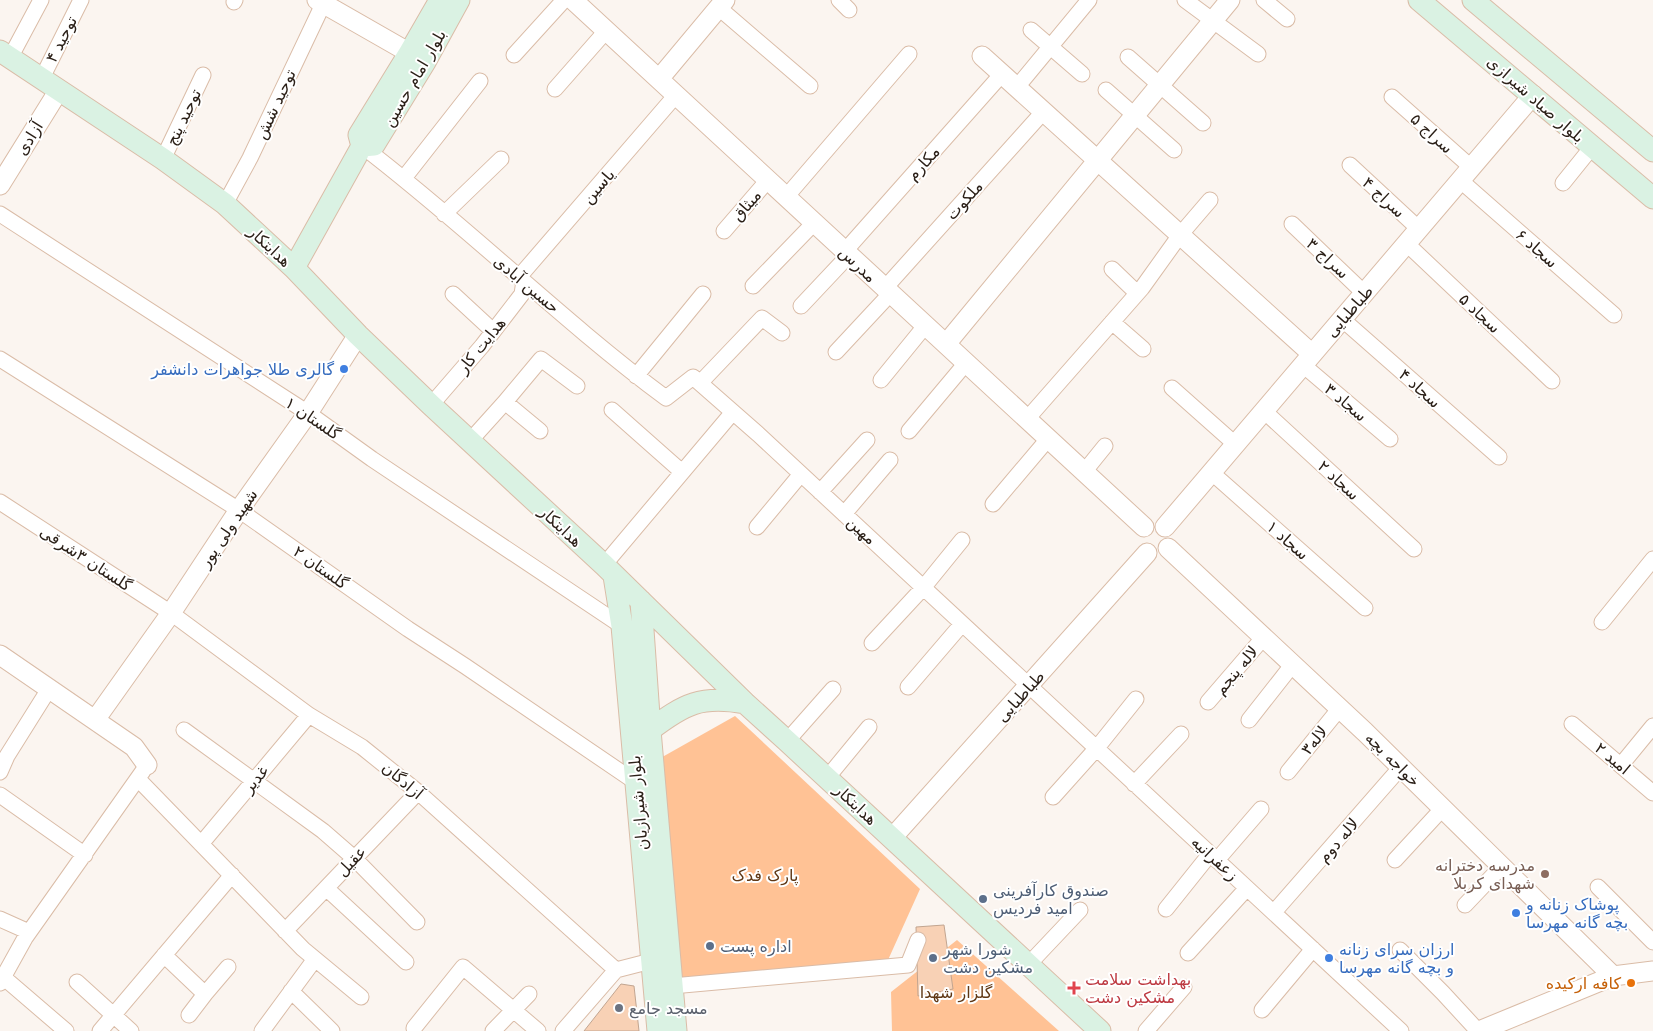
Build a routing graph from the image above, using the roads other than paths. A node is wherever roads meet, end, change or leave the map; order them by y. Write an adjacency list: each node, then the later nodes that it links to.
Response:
1 (41, 0): 22 (street)
2 (81, 0): 30 (street, توحید ۴)
3 (440, 0): 25 (main road, بلوار امام حسین)
4 (459, 0): 25 (main road, بلوار امام حسین)
5 (564, 0): 23 (street)
6 (573, 0): 18 (street, مدرس)
7 (1089, 0): 19 (street)
8 (1185, 0): 16 (street)
9 (1230, 0): 16 (street)
10 (1264, 0): 15 (street)
11 (1420, 0): 40 (main road, بلوار صیاد شیرازی)
12 (1473, 0): 48 (main road)
13 (322, 1): 25 (street); 61 (street, توحید شش)
14 (722, 4): 31 (street); 34 (street)
15 (1287, 19)
16 (1213, 21): 21 (street); 33 (street)
17 (1032, 30): 19 (street)
18 (606, 31): 31 (street, مدرس); 36 (street)
19 (1050, 47): 28 (street); 35 (street)
20 (909, 54): 58 (street)
21 (1258, 54)
22 (5, 55): 30 (main road, هدایتکار)
23 (514, 55)
24 (982, 56): 27 (street)
25 (418, 57): 45 (main road, بلوار امام حسین)
26 (1128, 57): 33 (street)
27 (1002, 74): 35 (street); 70 (street, مکارم)
28 (1082, 74)
29 (203, 75): 49 (street, توحید پنج)
30 (42, 78): 37 (main road, هدایتکار)
31 (658, 79): 39 (street, مدرس)
32 (480, 81): 54 (street)
33 (1160, 85): 43 (street); 44 (street)
34 (810, 86)
35 (1016, 87): 42 (street)
36 (555, 89)
37 (59, 90): 49 (main road, هدایتکار); 57 (street, آزادی)
38 (1106, 90): 43 (street)
39 (676, 95): 55 (street, مدرس); 73 (street, یاسین)
40 (1533, 96): 46 (main road, بلوار صیاد شیرازی); 53 (street, طباطبایی)
41 (1392, 97): 53 (street, سراج ۵)
42 (1044, 111): 51 (street); 75 (street, ملکوت)
43 (1136, 114): 47 (street); 51 (street)
44 (1203, 123)
45 (362, 146): 54 (street, حسین آبادی); 71 (main road, بلوار امام حسین)
46 (1592, 147): 56 (street); 59 (main road, بلوار صیاد شیرازی)
47 (1174, 150)
48 (1653, 152)
49 (163, 159): 61 (main road, هدایتکار)
50 (501, 159): 63 (street)
51 (1098, 161): 68 (street); 88 (street)
52 (1350, 165): 66 (street, سراج ۴)
53 (1466, 174): 66 (street, طباطبایی); 81 (street, سجاد ۶)
54 (404, 178): 63 (street, حسین آبادی)
55 (768, 180): 58 (street, مدرس); 67 (street, میثاق)
56 (1563, 182)
57 (0, 186)
58 (786, 197): 64 (street, مدرس)
59 (1653, 198)
60 (1210, 200): 68 (street)
61 (225, 204): 71 (main road, هدایتکار)
62 (0, 214): 105 (street, گلستان ۱)
63 (444, 214): 73 (street, حسین آبادی)
64 (814, 223): 70 (street, مدرس); 74 (street)
65 (1292, 224): 76 (street, سراج ۳)
66 (1419, 229): 69 (street, طباطبایی)
67 (724, 230)
68 (1180, 235): 79 (street); 92 (street)
69 (1407, 244): 76 (street, طباطبایی); 97 (street, سجاد ۵)
70 (847, 253): 75 (street, مدرس); 80 (street, مکارم)
71 (294, 268): 87 (main road, هدایتکار)
72 (1112, 269): 79 (street)
73 (521, 279): 85 (street, هدایت کار); 94 (street, حسین آبادی)
74 (753, 286)
75 (888, 291): 84 (street, مدرس); 90 (street, ملکوت)
76 (1364, 293): 82 (street, طباطبایی)
77 (453, 294): 85 (street)
78 (703, 294): 94 (street)
79 (1137, 294): 83 (street)
80 (801, 306)
81 (1614, 315)
82 (1342, 318): 92 (street, طباطبایی); 115 (street, سجاد ۴)
83 (1112, 322): 89 (street); 106 (street)
84 (926, 326): 88 (street, مدرس); 96 (street)
85 (493, 331): 101 (street, هدایت کار)
86 (782, 332): 95 (street)
87 (358, 335): 101 (main road, هدایتکار); 105 (street, شهید ولی پور)
88 (946, 344): 93 (street, مدرس)
89 (1143, 349)
90 (836, 352)
91 (0, 359): 124 (street, گلستان ۲)
92 (1307, 360): 103 (street, طباطبایی); 110 (street, سجاد ۳)
93 (966, 363): 106 (street, مدرس); 108 (street)
94 (636, 376): 95 (street, حسین آبادی)
95 (696, 380): 104 (street, مهین)
96 (881, 380)
97 (1552, 381)
98 (577, 386): 100 (street)
99 (1172, 388): 113 (street)
100 (505, 402): 107 (street); 112 (street)
101 (430, 405): 112 (main road, هدایتکار)
102 (612, 410): 117 (street)
103 (1264, 411): 113 (street, طباطبایی); 131 (street, سجاد ۲)
104 (733, 412): 117 (street); 120 (street, مهین)
105 (308, 413): 124 (street, شهید ولی پور); 142 (street, گلستان ۱)
106 (1027, 419): 109 (street, مدرس)
107 (540, 431)
108 (909, 431)
109 (1048, 439): 118 (street, مدرس); 123 (street)
110 (1390, 439)
111 (866, 440): 121 (street)
112 (469, 442): 134 (main road, هدایتکار)
113 (1235, 444): 119 (street, طباطبایی)
114 (1105, 446): 118 (street)
115 (1498, 458)
116 (890, 460): 125 (street)
117 (682, 472): 134 (street)
118 (1084, 472): 127 (street, مدرس)
119 (1211, 472): 128 (street, طباطبایی); 137 (street, سجاد ۱)
120 (801, 474): 121 (street, مهین); 126 (street)
121 (820, 492): 125 (street, مهین)
122 (0, 502): 138 (street, گلستان ۳شرقی)
123 (993, 504)
124 (240, 510): 138 (street, شهید ولی پور); 173 (street, گلستان ۲)
125 (844, 514): 135 (street, مهین)
126 (757, 527)
127 (1144, 527): 128 (street); 132 (street)
128 (1165, 527): 130 (street)
129 (962, 540): 135 (street)
130 (1168, 548): 132 (street); 143 (street, خواجه بچه)
131 (1414, 549)
132 (1147, 553): 147 (street, طباطبایی)
133 (1653, 559): 139 (street)
134 (609, 571): 136 (main road, هدایتکار); 142 (main road, بلوار شیرازیان)
135 (923, 588): 141 (street, مهین); 144 (street)
136 (641, 601): 140 (main road, بلوار شیرازیان); 153 (main road, هدایتکار)
137 (1365, 608)
138 (171, 614): 155 (street, آزادگان); 156 (street, شهید ولی پور)
139 (1602, 622)
140 (644, 624): 142 (main road); 162 (main road, بلوار شیرازیان)
141 (962, 624): 147 (street, مهین); 148 (street)
142 (622, 626): 173 (main road, بلوار شیرازیان)
143 (1264, 637): 146 (street, خواجه بچه); 152 (street, لاله پنجم)
144 (872, 643)
145 (0, 655): 149 (street)
146 (1293, 664): 154 (street, خواجه بچه); 157 (street)
147 (1028, 686): 165 (street, زعفرانیه); 181 (street, طباطبایی)
148 (908, 687)
149 (49, 689): 156 (street); 168 (street)
150 (833, 689): 164 (street)
151 (1136, 699): 165 (street)
152 (1208, 702)
153 (745, 703): 162 (main road); 164 (main road, هدایتکار)
154 (1340, 708): 167 (street, خواجه بچه); 170 (street, لاله۳)
155 (309, 715): 172 (street, غدیر); 175 (street, آزادگان)
156 (94, 720): 169 (street)
157 (1250, 720)
158 (1572, 724): 166 (street, امید ۲)
159 (1653, 726): 166 (street)
160 (869, 727): 171 (street)
161 (184, 730): 172 (street)
162 (650, 730): 216 (main road, بلوار شیرازیان)
163 (1181, 734): 174 (street)
164 (787, 740): 171 (main road, هدایتکار)
165 (1096, 748): 174 (street, زعفرانیه); 178 (street)
166 (1621, 765): 176 (street, امید ۲)
167 (1401, 767): 179 (street, خواجه بچه); 195 (street, لاله دوم)
168 (0, 772)
169 (143, 772): 182 (street); 183 (street)
170 (1288, 772)
171 (827, 778): 181 (main road, هدایتکار)
172 (253, 781): 182 (street, غدیر); 185 (street)
173 (636, 784): 207 (main road, بلوار شیرازیان)
174 (1134, 784): 184 (street, زعفرانیه)
175 (418, 792): 185 (street, عقیل); 211 (street, آزادگان)
176 (1653, 793)
177 (0, 795): 183 (street)
178 (1053, 798)
179 (1443, 808): 186 (street); 187 (street, خواجه بچه)
180 (1261, 809): 184 (street)
181 (892, 838): 209 (main road, هدایتکار)
182 (201, 844): 188 (street)
183 (85, 855): 199 (street)
184 (1213, 857): 191 (street, زعفرانیه); 193 (street)
185 (354, 858): 190 (street, عقیل); 197 (street)
186 (1395, 860)
187 (1502, 866): 192 (street); 213 (street, خواجه بچه)
188 (232, 875): 198 (street); 205 (street)
189 (1598, 887): 201 (street)
190 (326, 888): 198 (street, عقیل); 208 (street)
191 (1247, 888): 195 (street, زعفرانیه); 204 (street)
192 (1466, 906)
193 (1166, 909)
194 (1080, 910): 209 (street)
195 (1274, 912): 202 (street, زعفرانیه)
196 (0, 919): 199 (street)
197 (416, 922)
198 (285, 931): 206 (street)
199 (29, 932): 214 (street)
200 (918, 940): 216 (street)
201 (1653, 942)
202 (1313, 949): 223 (street); 239 (street, زعفرانیه)
203 (1400, 950): 240 (street)
204 (1188, 954)
205 (164, 955): 219 (street); 224 (street)
206 (315, 959): 218 (street); 221 (street)
207 (651, 961): 211 (street); 235 (main road, بلوار شیرازیان)
208 (406, 962)
209 (1028, 965): 237 (main road, هدایتکار)
210 (228, 967): 219 (street)
211 (616, 970): 234 (street)
212 (1653, 971): 213 (street)
213 (1613, 976): 240 (street)
214 (2, 980): 227 (street)
215 (78, 982): 224 (street)
216 (672, 986): 236 (main road, بلوار شیرازیان)
217 (1184, 988): 238 (street)
218 (291, 991): 230 (street); 231 (street)
219 (205, 994): 225 (street)
220 (529, 994): 222 (street)
221 (360, 997)
222 (514, 1010): 226 (street); 232 (street); 233 (street)
223 (1262, 1010)
224 (113, 1015): 228 (street); 229 (street)
225 (189, 1015)
226 (414, 1028)
227 (66, 1031)
228 (100, 1031)
229 (131, 1031)
230 (262, 1031)
231 (332, 1031)
232 (493, 1031)
233 (538, 1031)
234 (563, 1031)
235 (658, 1031)
236 (676, 1031)
237 (1100, 1031)
238 (1146, 1031)
239 (1401, 1031)
240 (1478, 1031)

